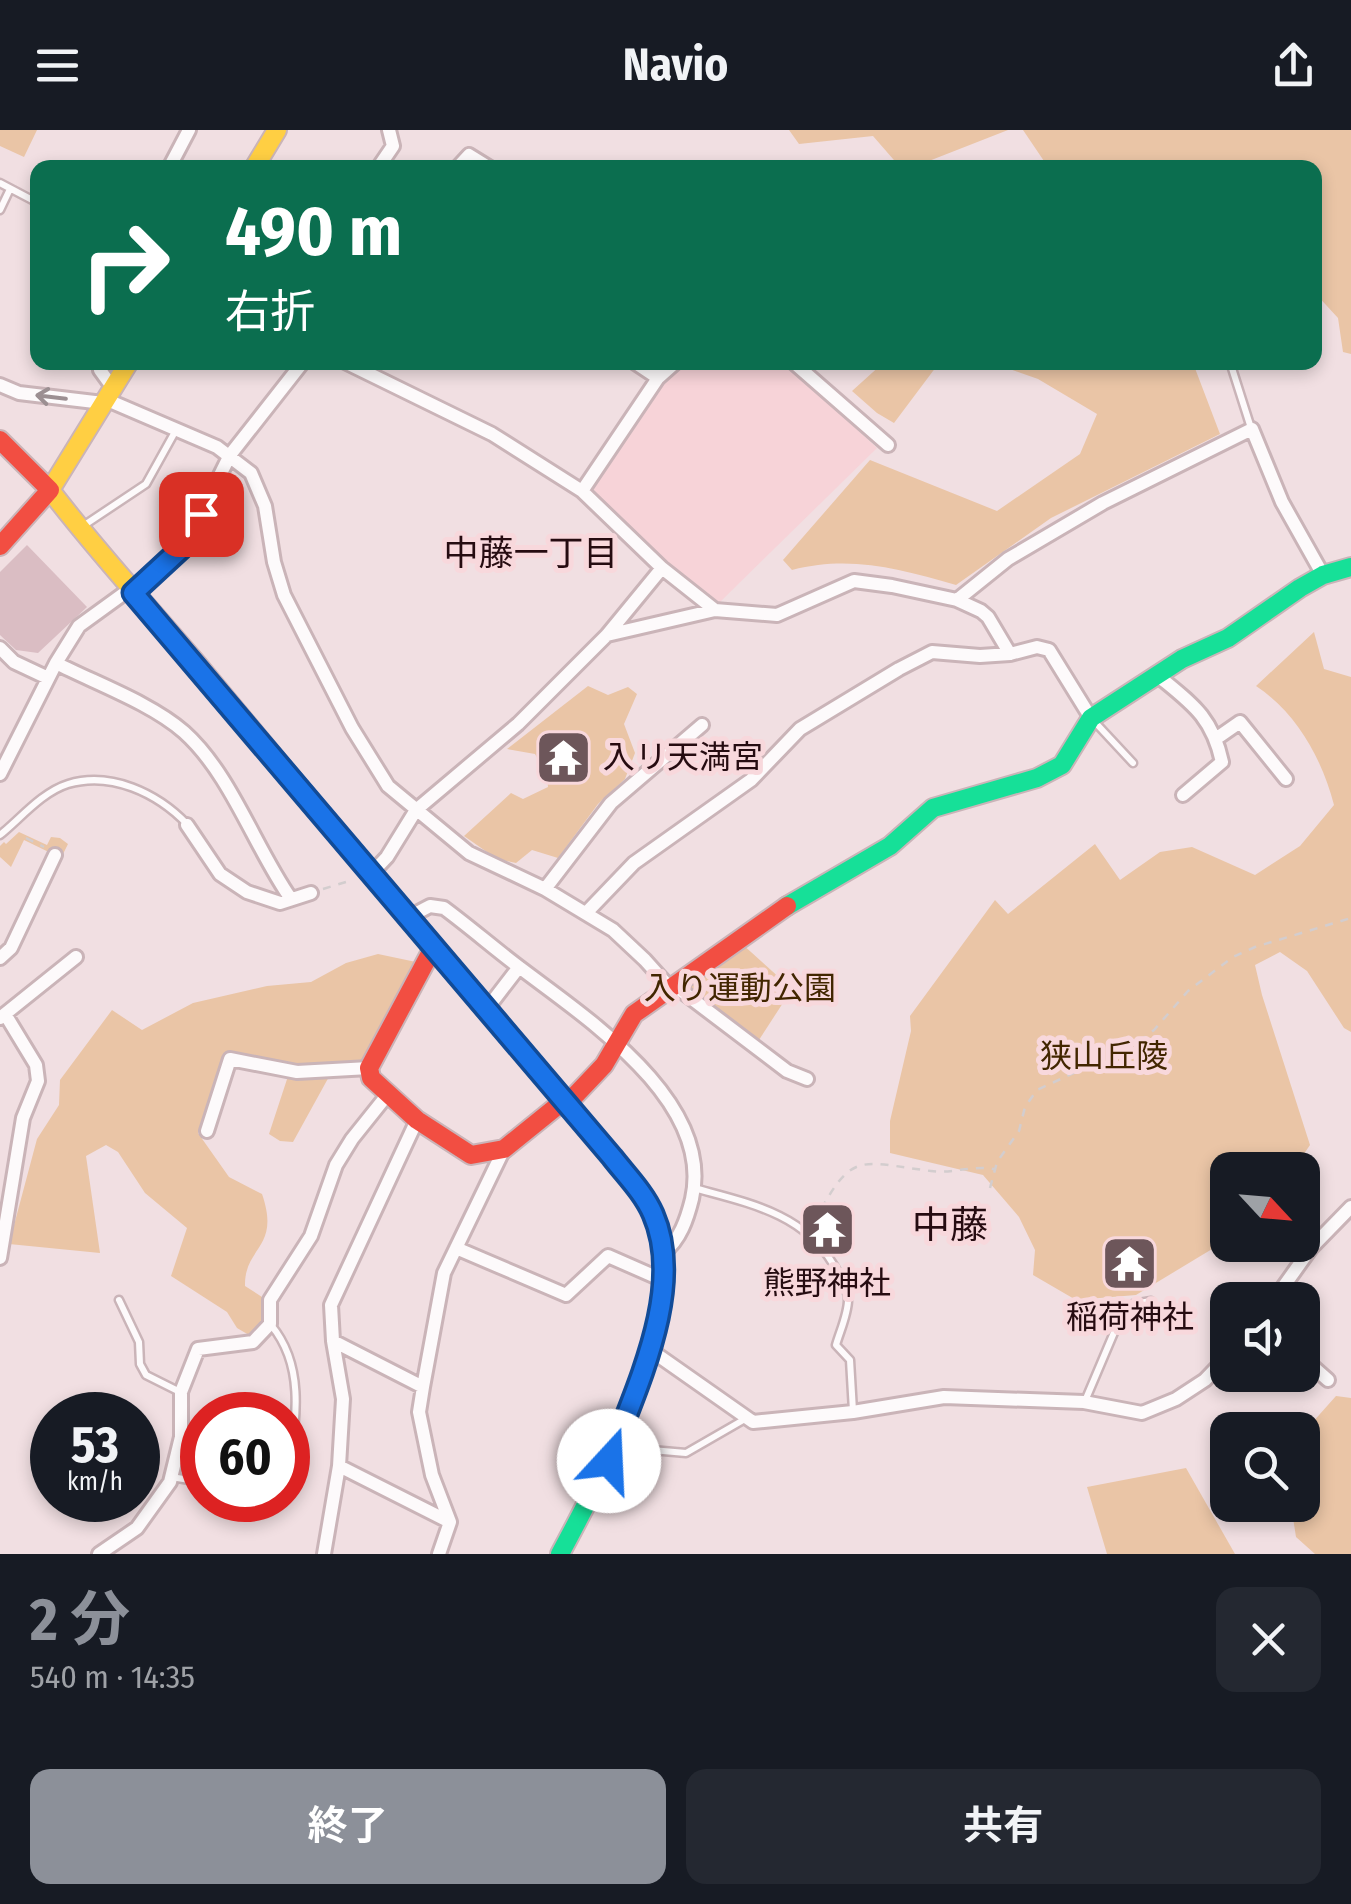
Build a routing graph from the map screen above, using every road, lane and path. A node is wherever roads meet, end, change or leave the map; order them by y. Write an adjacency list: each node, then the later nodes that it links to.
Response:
1 (189, 130): 4 (street)
2 (277, 130): 5 (street)
3 (389, 130): 6 (street)
4 (173, 160)
5 (259, 160)
6 (383, 160)
7 (0, 183): 8 (lane)
8 (10, 188): 9 (lane); 10 (lane)
9 (30, 199)
10 (0, 210)
11 (100, 370): 21 (street)
12 (124, 370): 21 (street)
13 (297, 370): 26 (street)
14 (360, 370): 28 (street)
15 (646, 370): 19 (street)
16 (667, 370): 19 (street)
17 (802, 370): 25 (street)
18 (1233, 370): 23 (lane)
19 (658, 378): 28 (street)
20 (0, 386): 21 (street, one-way to 20)
21 (107, 397): 22 (street); 27 (street)
22 (177, 429): 26 (street); 29 (lane)
23 (1252, 429): 33 (street); 35 (street)
24 (0, 440): 27 (street)
25 (888, 446)
26 (230, 455): 34 (street); 50 (street)
27 (50, 490): 29 (street); 30 (street)
28 (582, 492): 32 (street)
29 (80, 528): 34 (street)
30 (0, 546)
31 (1351, 567): 33 (street)
32 (662, 568): 36 (street); 37 (street)
33 (1324, 576): 41 (street)
34 (132, 591): 40 (street); 55 (street)
35 (958, 600): 36 (street); 39 (street)
36 (715, 610): 37 (street)
37 (607, 636): 50 (street)
38 (0, 648): 42 (street)
39 (1010, 654): 43 (street); 59 (street)
40 (56, 663): 42 (street); 58 (street)
41 (1157, 675): 43 (street); 45 (street)
42 (48, 678): 47 (street)
43 (1091, 718): 46 (lane); 66 (street)
44 (702, 725): 56 (street)
45 (1217, 738): 48 (street); 49 (street)
46 (1133, 763)
47 (0, 774)
48 (1286, 779)
49 (1184, 795)
50 (416, 810): 55 (street); 56 (street)
51 (188, 825): 52 (lane); 58 (street)
52 (0, 836)
53 (26, 838): 54 (path)
54 (50, 851): 64 (street)
55 (370, 875): 57 (path); 60 (street)
56 (545, 888): 59 (street)
57 (311, 893): 58 (street)
58 (291, 899)
59 (587, 912): 66 (street)
60 (407, 918): 62 (street); 65 (street)
61 (1351, 918): 77 (path)
62 (433, 948): 67 (street); 70 (street)
63 (76, 957): 68 (street)
64 (0, 958)
65 (520, 967): 67 (street); 69 (street)
66 (673, 988): 69 (street); 71 (street)
67 (486, 1010): 73 (street)
68 (3, 1016): 78 (street)
69 (620, 1042): 73 (street); 79 (street)
70 (370, 1068): 72 (street); 75 (street)
71 (807, 1078)
72 (388, 1094): 74 (street); 90 (street)
73 (567, 1104): 76 (street); 84 (street)
74 (418, 1120): 76 (street); 91 (street)
75 (208, 1131)
76 (504, 1149): 83 (street)
77 (995, 1169): 80 (path); 82 (path)
78 (6, 1182): 85 (street)
79 (694, 1188): 82 (lane); 84 (street)
80 (990, 1188)
81 (1351, 1206): 87 (street)
82 (809, 1232): 100 (lane)
83 (456, 1248): 86 (street); 96 (street)
84 (664, 1252): 86 (street)
85 (0, 1258)
86 (665, 1281): 92 (street)
87 (1287, 1282)
88 (118, 1300): 97 (lane)
89 (1150, 1301): 99 (lane)
90 (270, 1324): 97 (street); 98 (lane)
91 (332, 1340): 96 (street); 104 (street)
92 (648, 1349): 101 (street); 103 (street)
93 (1320, 1373): 95 (street)
94 (1210, 1374): 99 (street)
95 (1328, 1380)
96 (423, 1387): 107 (street)
97 (182, 1392)
98 (296, 1392)
99 (1084, 1402): 100 (street)
100 (853, 1412): 101 (street)
101 (746, 1418): 103 (lane)
102 (180, 1445): 105 (street)
103 (614, 1447): 113 (street)
104 (338, 1466): 107 (street); 111 (street)
105 (172, 1476): 106 (lane); 108 (street)
106 (180, 1478)
107 (450, 1522): 112 (street)
108 (130, 1533): 109 (street); 110 (street)
109 (100, 1554)
110 (128, 1554)
111 (324, 1554)
112 (439, 1554)
113 (560, 1554)

